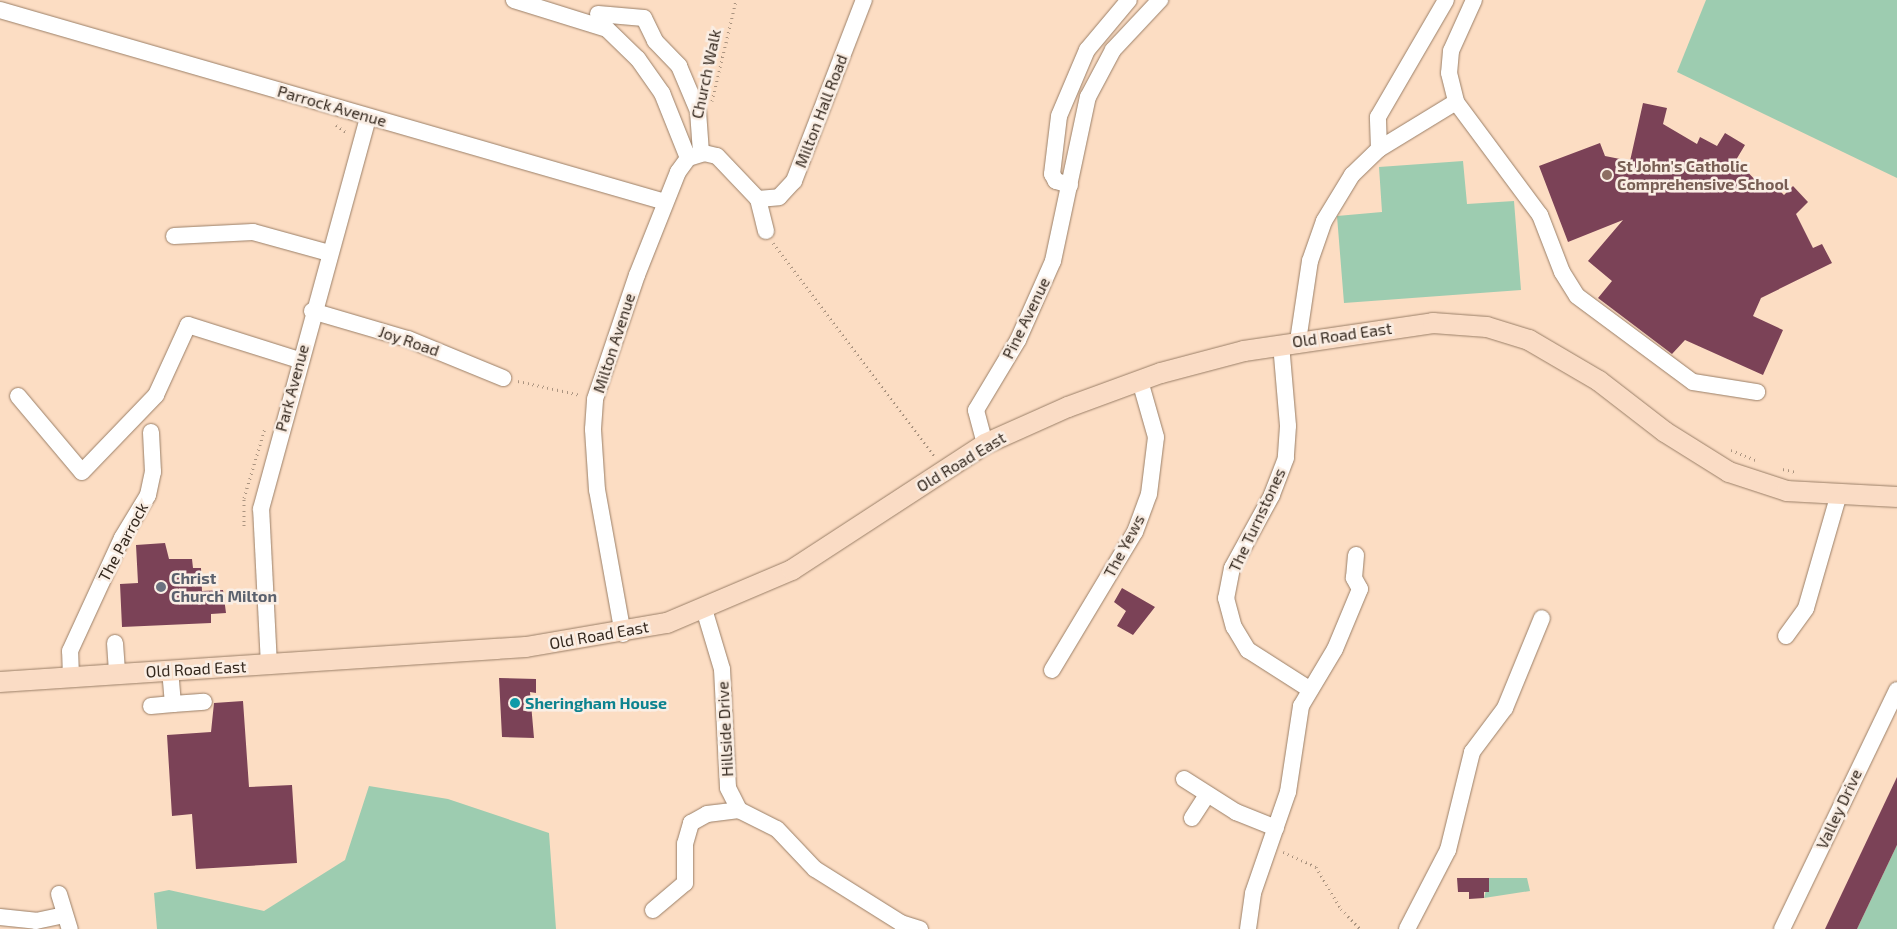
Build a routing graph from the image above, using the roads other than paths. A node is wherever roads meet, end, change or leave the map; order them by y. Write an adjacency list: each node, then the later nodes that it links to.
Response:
1 (514, 0): 12 (street)
2 (864, 0): 14 (street, Milton Hall Road)
3 (1129, 0): 13 (street)
4 (1160, 0): 13 (street, Pine Avenue)
5 (1446, 0): 11 (street)
6 (1474, 0): 9 (street)
7 (600, 7): 12 (street)
8 (0, 10): 10 (street, Parrock Avenue)
9 (1456, 102): 11 (street, The Turnstones); 24 (street)
10 (368, 117): 15 (street, Parrock Avenue); 18 (street, Park Avenue)
11 (1379, 149): 20 (street, The Turnstones)
12 (695, 156): 14 (street); 15 (street, Milton Avenue)
13 (1070, 185): 27 (street, Pine Avenue)
14 (758, 199): 16 (street)
15 (665, 202): 33 (street, Milton Avenue)
16 (766, 231)
17 (174, 236): 18 (street)
18 (329, 253): 19 (street, Park Avenue)
19 (312, 311): 21 (street, Park Avenue); 22 (street, Joy Road)
20 (1290, 342): 23 (main road, Old Road East); 28 (main road, Old Road East); 42 (street, The Turnstones)
21 (299, 360): 25 (street); 36 (street, Park Avenue)
22 (503, 378)
23 (1140, 380): 27 (main road, Old Road East); 38 (street, The Yews)
24 (1757, 392)
25 (18, 396)
26 (151, 432): 40 (street, The Parrock)
27 (985, 444): 31 (main road, Old Road East)
28 (1839, 494): 29 (main road, Old Road East); 34 (street)
29 (1897, 497)
30 (1356, 555): 42 (street)
31 (704, 609): 33 (main road, Old Road East); 49 (street, Hillside Drive)
32 (1542, 618): 56 (street)
33 (623, 634): 36 (main road, Old Road East)
34 (1786, 636)
35 (115, 643): 39 (street)
36 (269, 665): 37 (main road, Old Road East)
37 (170, 670): 39 (main road, Old Road East); 45 (street)
38 (1052, 670)
39 (117, 674): 40 (main road, Old Road East)
40 (72, 677): 41 (main road, Old Road East)
41 (0, 682)
42 (1309, 689): 51 (street)
43 (1897, 690): 59 (street, Valley Drive)
44 (204, 702): 45 (street)
45 (173, 704): 46 (street)
46 (151, 706)
47 (1184, 779): 48 (street)
48 (1207, 794): 50 (street); 51 (street)
49 (739, 810): 53 (street); 57 (street)
50 (1192, 818)
51 (1276, 828): 58 (street)
52 (59, 894): 55 (street)
53 (653, 910)
54 (0, 917): 55 (street)
55 (67, 922)
56 (1412, 927)
57 (920, 929)
58 (1248, 929)
59 (1782, 929)

